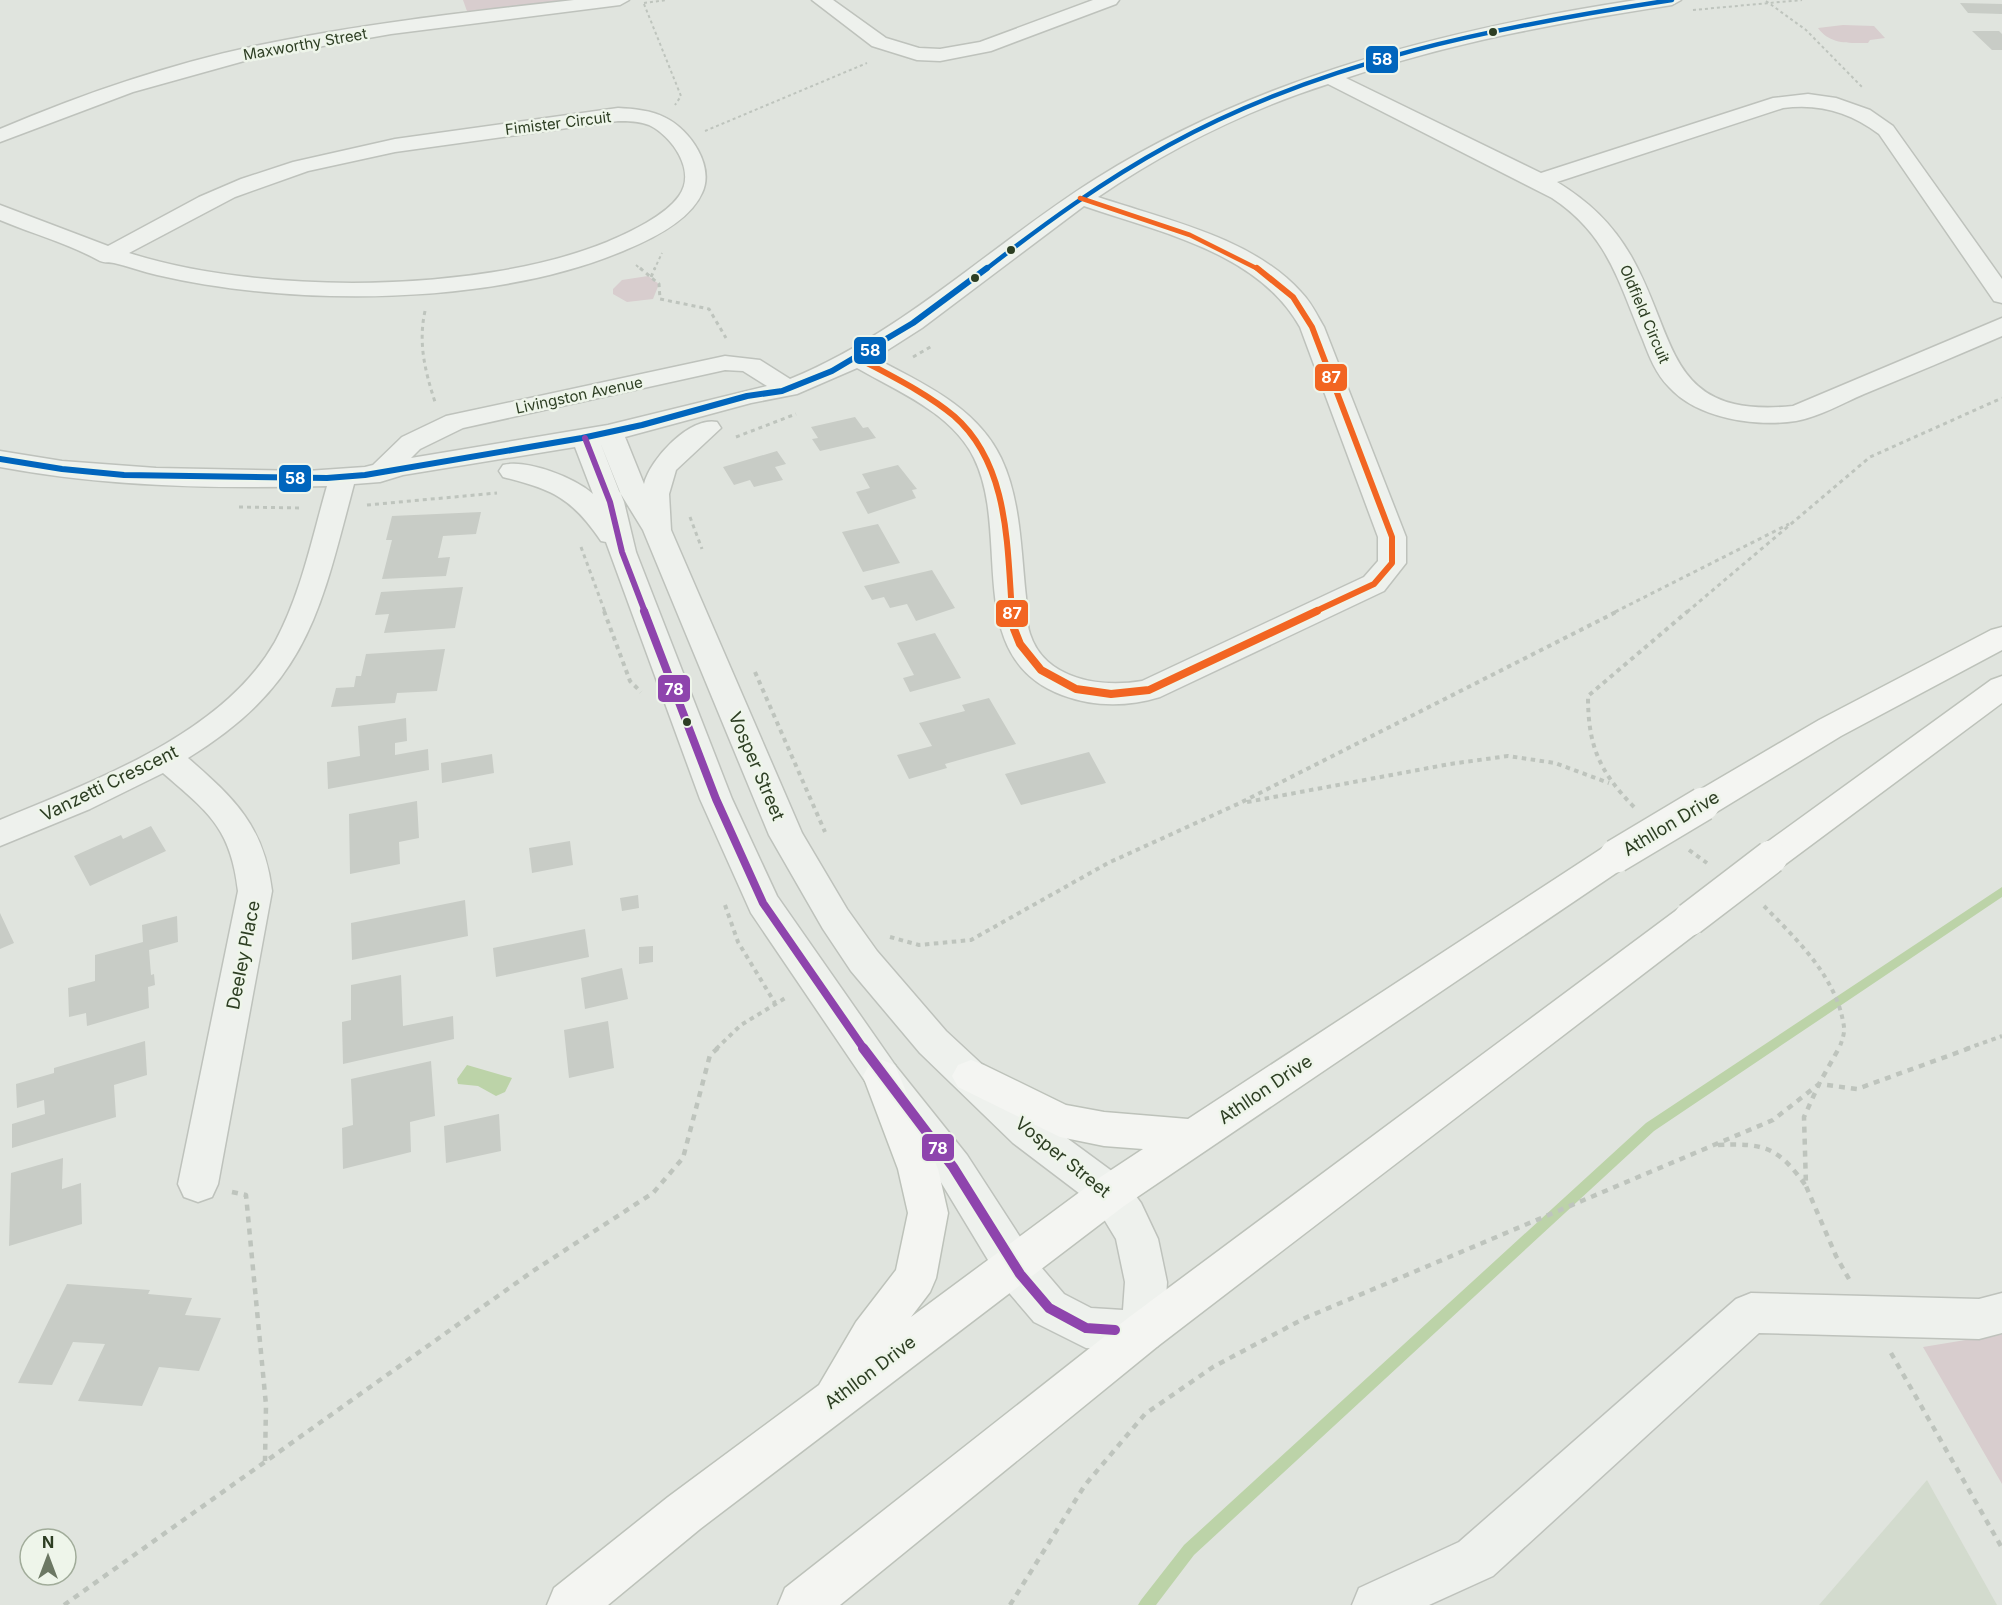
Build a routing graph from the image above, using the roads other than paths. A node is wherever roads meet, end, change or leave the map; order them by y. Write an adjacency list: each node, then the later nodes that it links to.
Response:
1 (620, 0): 8 (street, Maxworthy Street)
2 (821, 0): 3 (street)
3 (1110, 0)
4 (1559, 0): 6 (street)
5 (1681, 5): 6 (street)
6 (1576, 14): 7 (street)
7 (1329, 76): 9 (street, Oldfield Circuit); 10 (street)
8 (0, 136)
9 (1539, 181): 13 (street); 14 (street, Oldfield Circuit)
10 (1080, 198): 15 (street); 15 (street)
11 (0, 212): 12 (street)
12 (108, 256): 12 (street, Fimister Circuit)
13 (2002, 296)
14 (2002, 325)
15 (856, 357): 16 (street)
16 (787, 389): 17 (street); 18 (street); 20 (street, Livingston Avenue)
17 (719, 434): 18 (street); 23 (street)
18 (601, 445): 20 (street); 22 (street); 23 (street, Vosper Street); 24 (street)
19 (0, 459): 21 (street)
20 (380, 474): 21 (street); 22 (street)
21 (343, 476): 27 (street, Vanzetti Crescent)
22 (508, 482): 24 (street)
23 (657, 530): 29 (street, Vosper Street)
24 (622, 552): 30 (street)
25 (2002, 637): 31 (main road, Athllon Drive, bridge)
26 (2002, 687): 36 (main road, bridge)
27 (166, 758): 28 (street, Vanzetti Crescent); 32 (street, Deeley Place)
28 (0, 834)
29 (971, 1076): 31 (main road); 33 (street, Vosper Street)
30 (882, 1077): 34 (street); 37 (main road)
31 (1194, 1137): 33 (main road, Athllon Drive)
32 (198, 1184)
33 (1110, 1193): 34 (main road, Athllon Drive); 36 (street, Vosper Street)
34 (1014, 1264): 36 (street); 37 (main road, Athllon Drive)
35 (2002, 1313): 40 (street)
36 (1143, 1332): 39 (main road)
37 (831, 1402): 38 (main road, Athllon Drive)
38 (571, 1605)
39 (802, 1605)
40 (1376, 1605)

